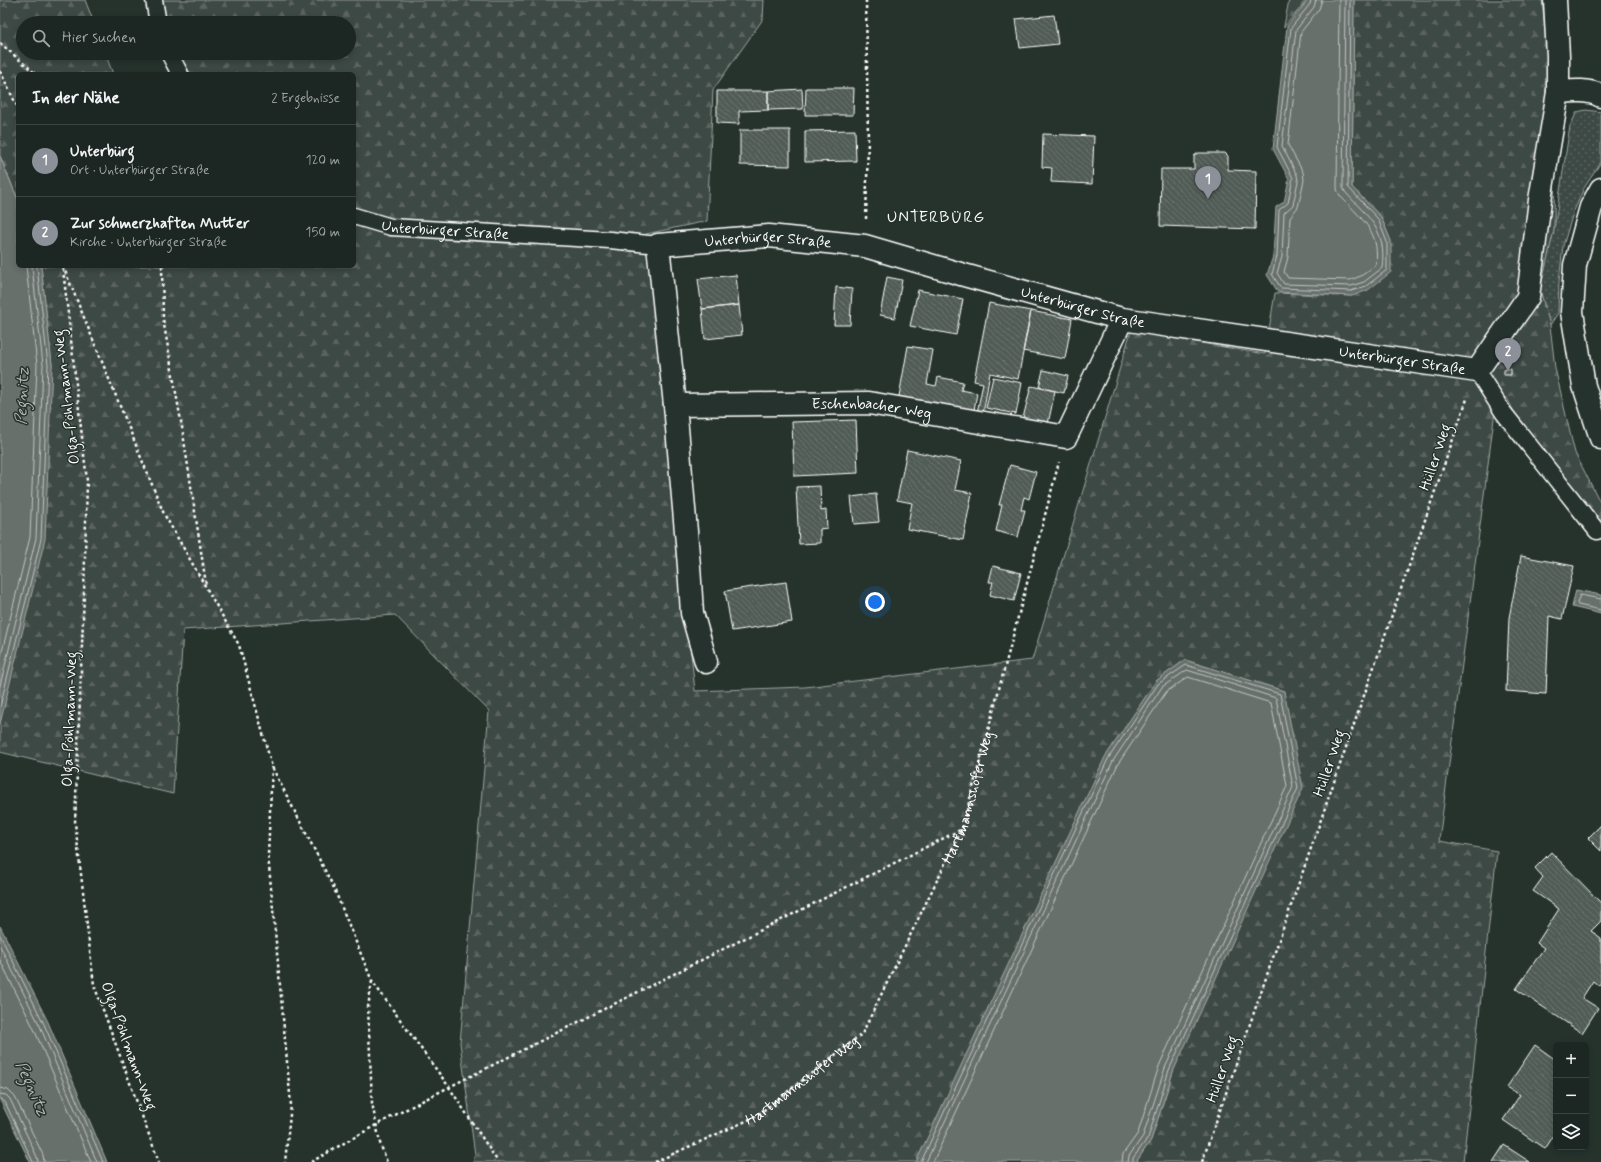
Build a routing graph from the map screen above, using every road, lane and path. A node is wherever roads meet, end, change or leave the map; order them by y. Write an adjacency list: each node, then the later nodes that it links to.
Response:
1 (154, 0): 4 (lane)
2 (866, 0): 18 (path)
3 (1555, 0): 12 (street, Unterbürger Straße)
4 (157, 16)
5 (0, 43): 6 (path)
6 (16, 57)
7 (20, 60): 10 (path)
8 (173, 60): 11 (lane)
9 (0, 71): 14 (path)
10 (34, 72)
11 (179, 72)
12 (1558, 92): 13 (street); 23 (street, Unterbürger Straße)
13 (1601, 96)
14 (16, 104)
15 (1601, 189): 26 (street)
16 (356, 217): 17 (lane, Unterbürger Straße)
17 (658, 245): 18 (street, Unterbürger Straße); 24 (street)
18 (865, 246): 22 (street, Unterbürger Straße)
19 (63, 268): 35 (path, Olga-Pöhlmann-Weg)
20 (64, 268): 28 (path)
21 (162, 268): 28 (path)
22 (1122, 319): 23 (street, Unterbürger Straße); 25 (street)
23 (1477, 371): 27 (lane); 41 (path, Hüller Weg)
24 (676, 406): 25 (street, Eschenbacher Weg); 29 (street)
25 (1066, 437): 31 (path, Hartmannshofer Weg)
26 (1601, 438)
27 (1597, 531)
28 (206, 587): 30 (path)
29 (706, 662)
30 (272, 767): 32 (path); 36 (path)
31 (962, 829): 33 (path); 40 (path, Hartmannshofer Weg)
32 (372, 981): 33 (path); 34 (path)
33 (449, 1087): 34 (path); 39 (path)
34 (376, 1124): 37 (path); 38 (path)
35 (159, 1162)
36 (285, 1162)
37 (311, 1162)
38 (387, 1162)
39 (498, 1162)
40 (655, 1162)
41 (1202, 1162)

